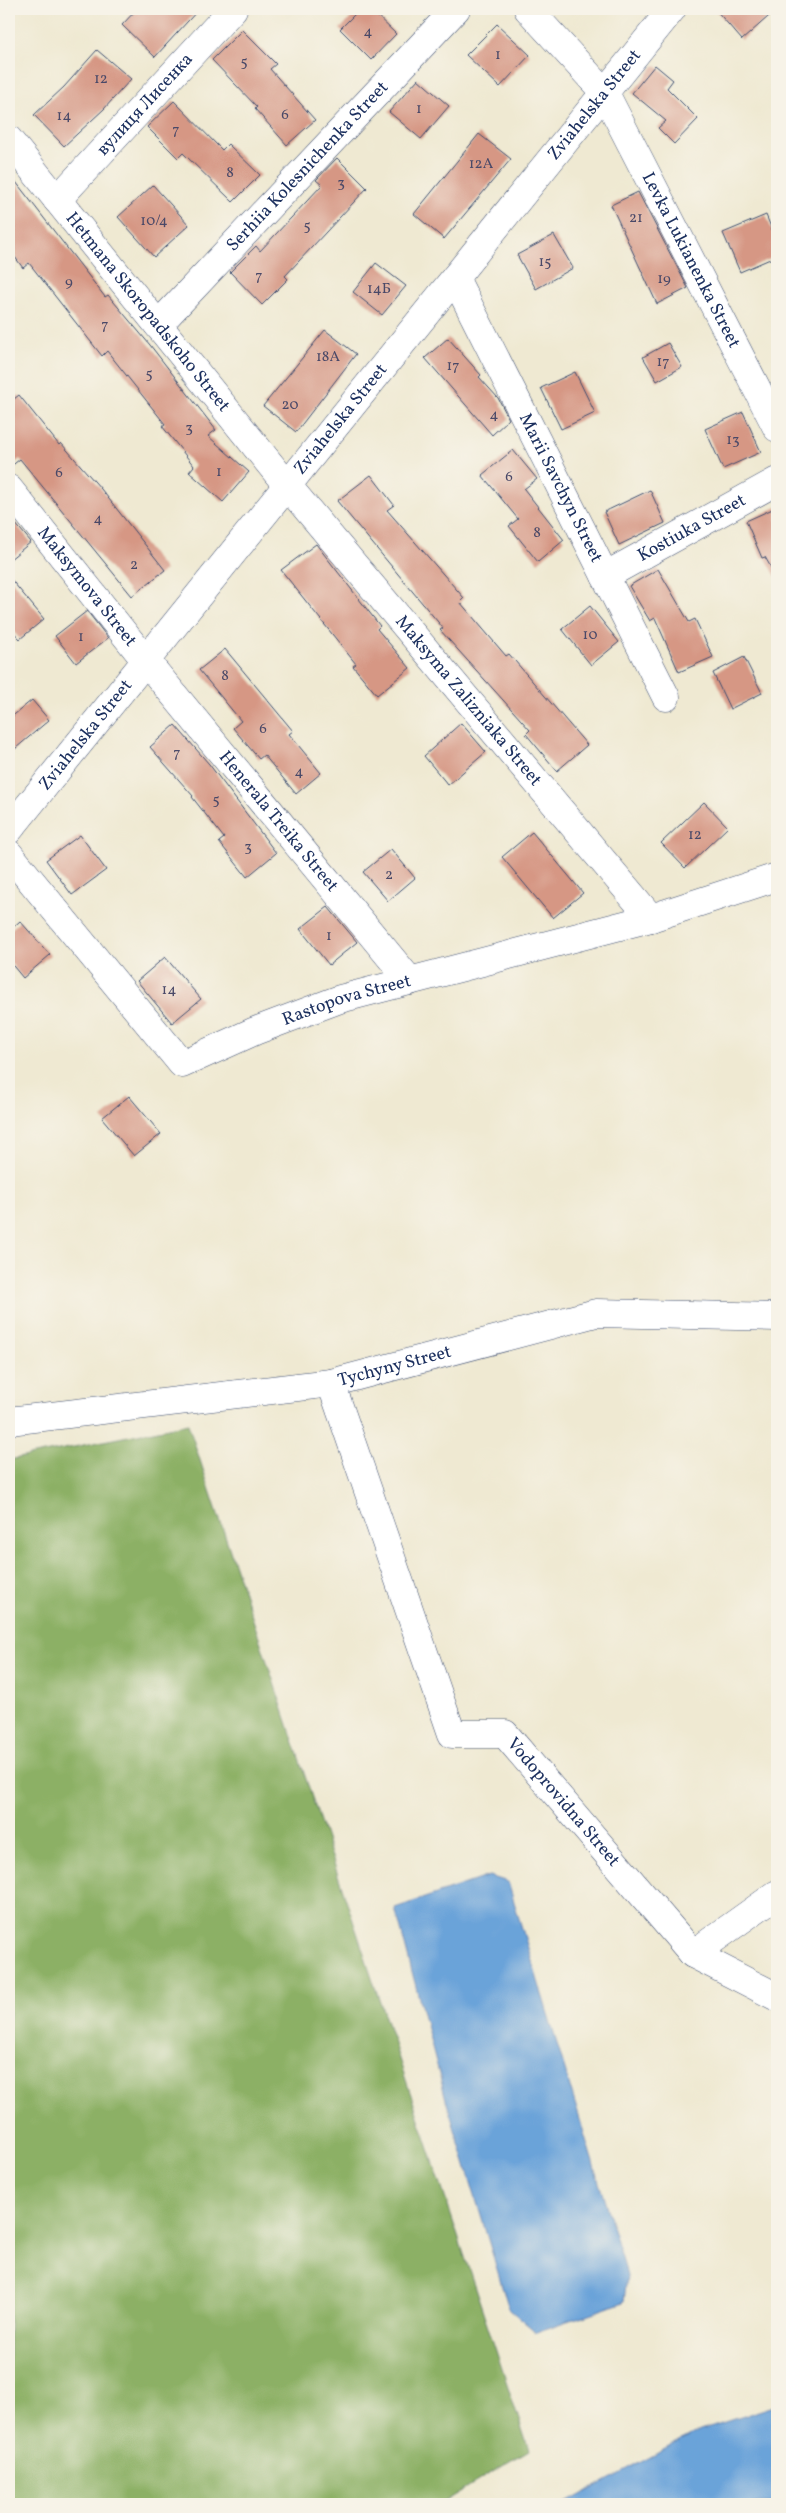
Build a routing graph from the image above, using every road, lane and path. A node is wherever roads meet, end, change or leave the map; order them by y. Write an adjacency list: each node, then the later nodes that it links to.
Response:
1 (234, 9): 7 (street, вулиця Лисенка)
2 (456, 9): 9 (street, Serhiia Kolesnichenka Street)
3 (528, 9): 5 (street, Levka Lukianenka Street)
4 (672, 9): 5 (street, Zviahelska Street)
5 (605, 93): 8 (street, Zviahelska Street); 10 (street, Levka Lukianenka Street)
6 (9, 140): 7 (street, Hetmana Skoropadskoho Street)
7 (57, 200): 9 (street, Hetmana Skoropadskoho Street)
8 (454, 278): 12 (street, Zviahelska Street); 14 (street, Marii Savchyn Street)
9 (158, 325): 12 (street, Hetmana Skoropadskoho Street)
10 (777, 428)
11 (777, 481): 14 (street, Kostiuka Street)
12 (286, 484): 15 (street, Zviahelska Street); 20 (street, Maksyma Zalizniaka Street)
13 (9, 489): 15 (street, Maksymova Street)
14 (605, 576): 16 (street, Marii Savchyn Street)
15 (146, 661): 17 (street, Zviahelska Street); 21 (street, Henerala Treika Street)
16 (666, 697)
17 (9, 830)
18 (9, 854): 21 (street, Rastopova Street)
19 (777, 877): 20 (street, Rastopova Street)
20 (651, 918): 21 (street, Rastopova Street)
21 (410, 981)
22 (777, 1317): 23 (street, Tychyny Street)
23 (331, 1383): 24 (street, Tychyny Street); 26 (street, Vodoprovidna Street)
24 (9, 1421)
25 (777, 1894): 26 (street)
26 (693, 1954): 27 (street)
27 (777, 1996)

